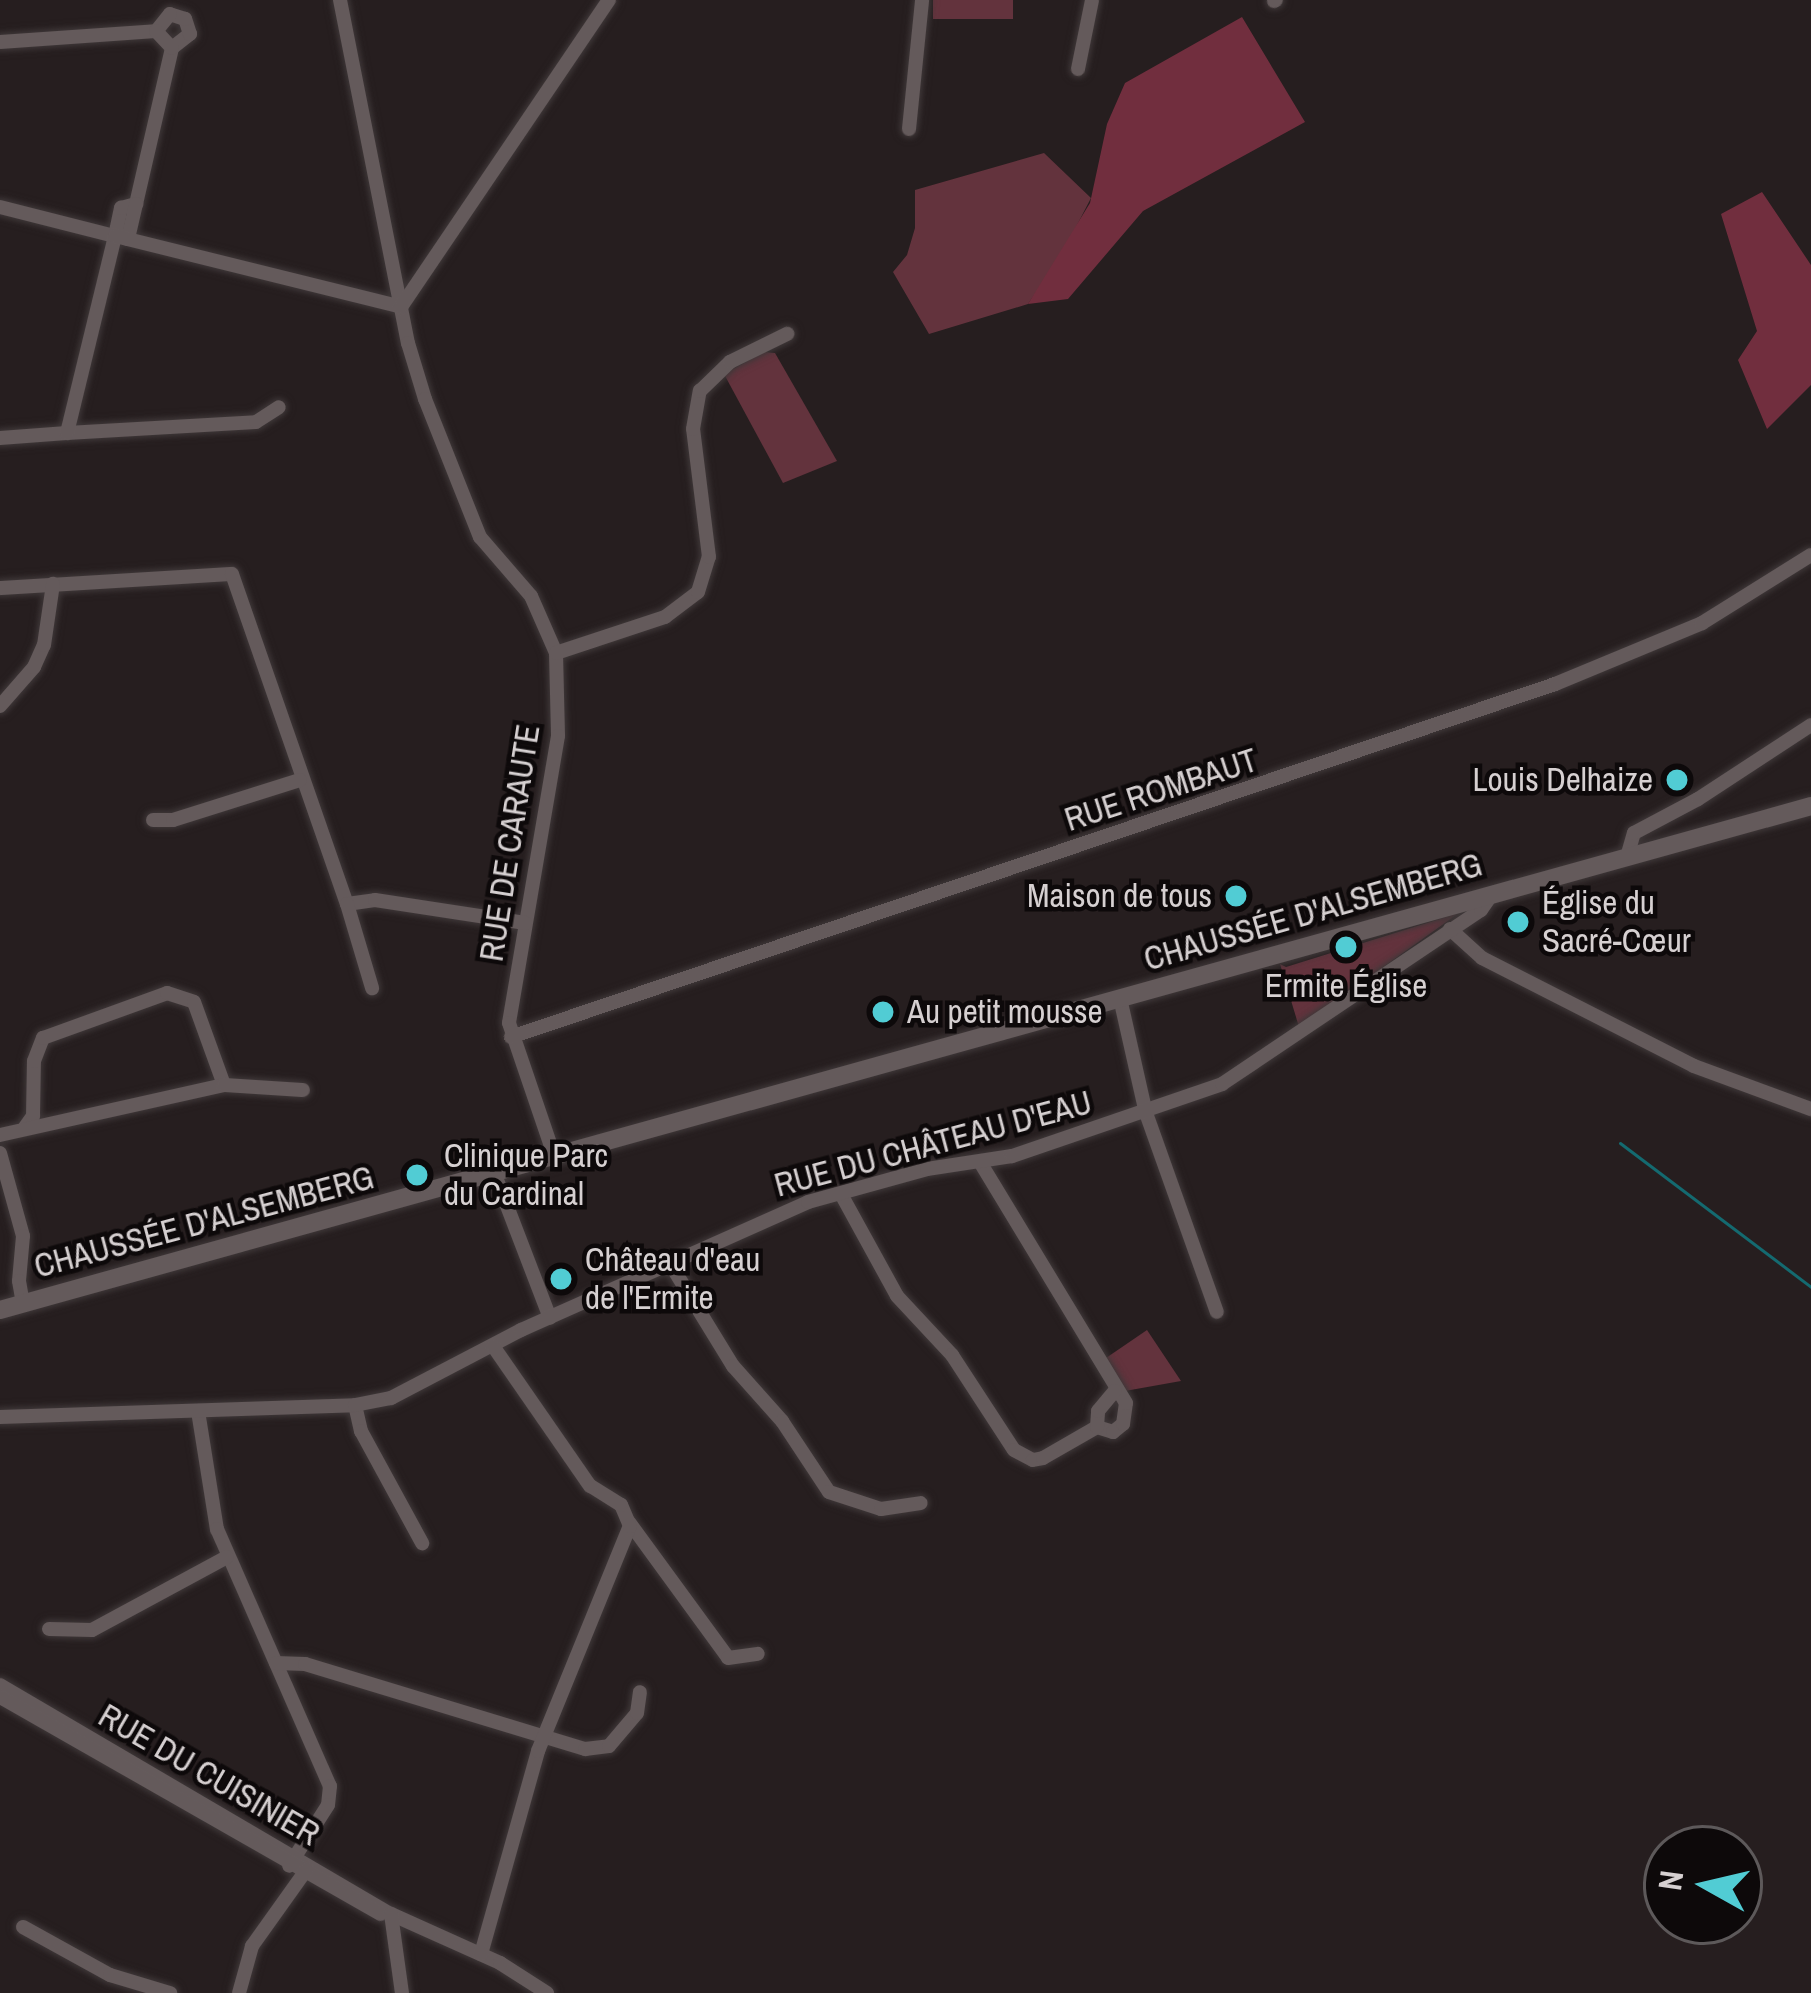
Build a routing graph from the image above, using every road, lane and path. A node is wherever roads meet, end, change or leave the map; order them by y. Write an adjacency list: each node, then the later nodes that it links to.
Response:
1 (340, 0): 12 (street, RUE DE CARAUTE)
2 (608, 0): 12 (street)
3 (922, 0): 9 (street)
4 (1092, 0): 8 (street)
5 (156, 31): 6 (street); 7 (street); 7 (street)
6 (0, 42)
7 (172, 48): 11 (street)
8 (1078, 68)
9 (909, 129)
10 (0, 207): 11 (street)
11 (121, 237): 12 (street); 15 (street)
12 (401, 307): 20 (street, RUE DE CARAUTE)
13 (787, 334): 20 (street)
14 (279, 406): 15 (street)
15 (67, 433): 16 (street)
16 (0, 438)
17 (1811, 555): 35 (street, RUE ROMBAUT)
18 (53, 584): 19 (street); 21 (street); 23 (street)
19 (0, 588)
20 (556, 653): 31 (street, RUE DE CARAUTE)
21 (0, 706)
22 (1811, 725): 25 (street)
23 (300, 780): 26 (street); 30 (street)
24 (1811, 806): 27 (main road, CHAUSSÉE D'ALSEMBERG)
25 (1662, 818): 27 (street); 28 (street)
26 (153, 820)
27 (1663, 847): 28 (main road, CHAUSSÉE D'ALSEMBERG)
28 (1627, 857): 29 (main road, CHAUSSÉE D'ALSEMBERG)
29 (1493, 893): 32 (street, RUE DU CHÂTEAU D'EAU); 34 (main road, CHAUSSÉE D'ALSEMBERG)
30 (347, 904): 31 (street); 33 (street)
31 (525, 922): 35 (street, RUE DE CARAUTE)
32 (1450, 929): 38 (street); 39 (street, RUE DU CHÂTEAU D'EAU)
33 (372, 988)
34 (1120, 998): 39 (street); 43 (main road, CHAUSSÉE D'ALSEMBERG)
35 (511, 1037): 43 (street, RUE DE CARAUTE)
36 (224, 1085): 37 (street); 40 (street); 40 (street)
37 (303, 1090)
38 (1811, 1109)
39 (1146, 1113): 44 (street, RUE DU CHÂTEAU D'EAU); 50 (street)
40 (25, 1126): 41 (street)
41 (0, 1135)
42 (0, 1153): 48 (street)
43 (554, 1155): 45 (main road, CHAUSSÉE D'ALSEMBERG)
44 (980, 1162): 46 (street, RUE DU CHÂTEAU D'EAU); 53 (street)
45 (494, 1172): 48 (main road, CHAUSSÉE D'ALSEMBERG); 51 (street)
46 (841, 1194): 47 (street, RUE DU CHÂTEAU D'EAU); 57 (street)
47 (670, 1265): 51 (street, RUE DU CHÂTEAU D'EAU); 58 (street)
48 (23, 1304): 49 (main road, CHAUSSÉE D'ALSEMBERG)
49 (0, 1310)
50 (1216, 1312)
51 (550, 1318): 52 (street, RUE DU CHÂTEAU D'EAU)
52 (494, 1346): 54 (street, RUE DU CHÂTEAU D'EAU); 59 (street)
53 (1115, 1390): 57 (street); 57 (street)
54 (355, 1405): 55 (street, RUE DU CHÂTEAU D'EAU); 60 (street)
55 (198, 1411): 56 (street, RUE DU CHÂTEAU D'EAU); 61 (street)
56 (0, 1417)
57 (1097, 1427)
58 (921, 1503)
59 (629, 1528): 63 (street); 68 (street)
60 (422, 1543)
61 (227, 1558): 62 (street); 64 (street)
62 (49, 1629)
63 (758, 1654)
64 (276, 1664): 68 (street); 69 (street)
65 (0, 1685): 69 (street, RUE DU CUISINIER)
66 (640, 1692): 68 (street)
67 (0, 1697): 69 (street, RUE DU CUISINIER)
68 (544, 1734): 72 (street)
69 (299, 1865): 70 (street, RUE DU CUISINIER); 74 (street)
70 (391, 1914): 72 (street, RUE DU CUISINIER); 75 (street)
71 (22, 1927): 73 (street)
72 (481, 1954): 76 (street, RUE DU CUISINIER)
73 (170, 1993)
74 (239, 1993)
75 (402, 1993)
76 (547, 1993)

